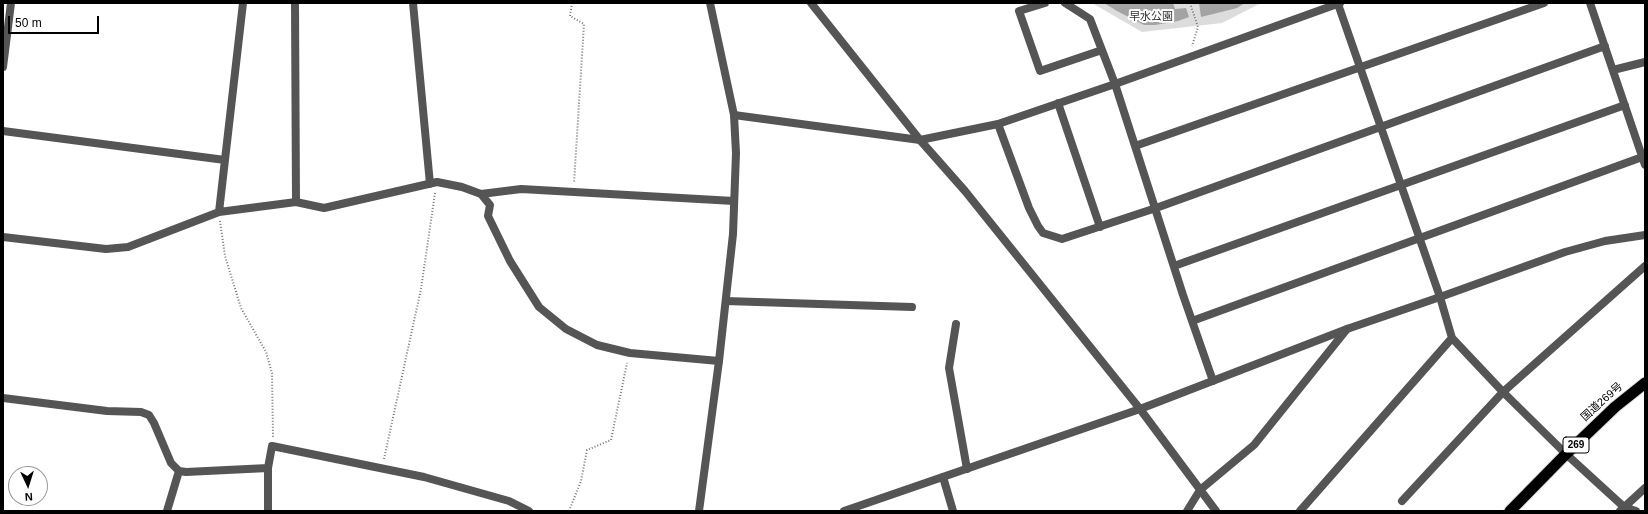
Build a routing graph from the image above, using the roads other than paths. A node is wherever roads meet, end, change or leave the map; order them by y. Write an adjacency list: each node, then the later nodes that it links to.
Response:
1 (11, 3): 15 (street)
2 (243, 3): 27 (street)
3 (295, 3): 33 (street)
4 (413, 3): 29 (street)
5 (710, 3): 21 (street)
6 (811, 3): 25 (street)
7 (1045, 3): 13 (street)
8 (1065, 3): 13 (street)
9 (1339, 3): 16 (street); 18 (street)
10 (1544, 3): 16 (street)
11 (1590, 3): 12 (street)
12 (1605, 46): 17 (street); 23 (street)
13 (1102, 50): 18 (street)
14 (1645, 62): 17 (street)
15 (3, 67)
16 (1360, 67): 23 (street); 26 (street)
17 (1613, 70): 20 (street)
18 (1115, 84): 19 (street); 26 (street)
19 (1058, 103): 22 (street); 36 (street)
20 (1625, 104): 28 (street); 30 (street)
21 (734, 115): 25 (street); 32 (street)
22 (998, 124): 25 (street); 36 (street)
23 (1381, 127): 30 (street); 34 (street)
24 (3, 131): 27 (street)
25 (920, 140): 54 (street)
26 (1134, 146): 34 (street)
27 (225, 160): 35 (street)
28 (1644, 160): 39 (street)
29 (433, 183): 31 (street); 33 (street)
30 (1401, 185): 39 (street); 40 (street)
31 (481, 194): 32 (street); 49 (street)
32 (734, 201): 43 (street)
33 (296, 202): 35 (street)
34 (1156, 208): 36 (street); 40 (street)
35 (219, 212): 38 (street)
36 (1100, 227)
37 (1645, 235): 42 (street)
38 (3, 237)
39 (1420, 238): 42 (street); 45 (street)
40 (1174, 266): 45 (street)
41 (1645, 266): 52 (street)
42 (1440, 297): 47 (street); 48 (street)
43 (726, 301): 44 (street); 49 (street)
44 (912, 307)
45 (1192, 321): 50 (street)
46 (956, 324): 57 (street)
47 (1347, 328): 50 (street); 61 (street)
48 (1452, 338): 52 (street); 72 (street)
49 (719, 361): 67 (street)
50 (1213, 381): 54 (street)
51 (1645, 383): 55 (highway, 国道269号 / 269)
52 (1503, 392): 55 (street); 62 (street)
53 (3, 398): 58 (street)
54 (1140, 409): 57 (street); 61 (street)
55 (1566, 454): 63 (street); 73 (highway, 国道269号 / 269)
56 (268, 468): 58 (street); 65 (street); 66 (street)
57 (967, 469): 59 (street)
58 (179, 471): 64 (street)
59 (943, 477): 68 (street); 69 (street)
60 (1645, 488): 63 (street)
61 (1200, 490): 70 (street); 71 (street)
62 (1402, 501)
63 (1622, 509): 74 (street)
64 (167, 511)
65 (268, 511)
66 (529, 511)
67 (698, 511)
68 (844, 511)
69 (953, 511)
70 (1188, 511)
71 (1216, 511)
72 (1300, 511)
73 (1510, 511)
74 (1636, 511)

